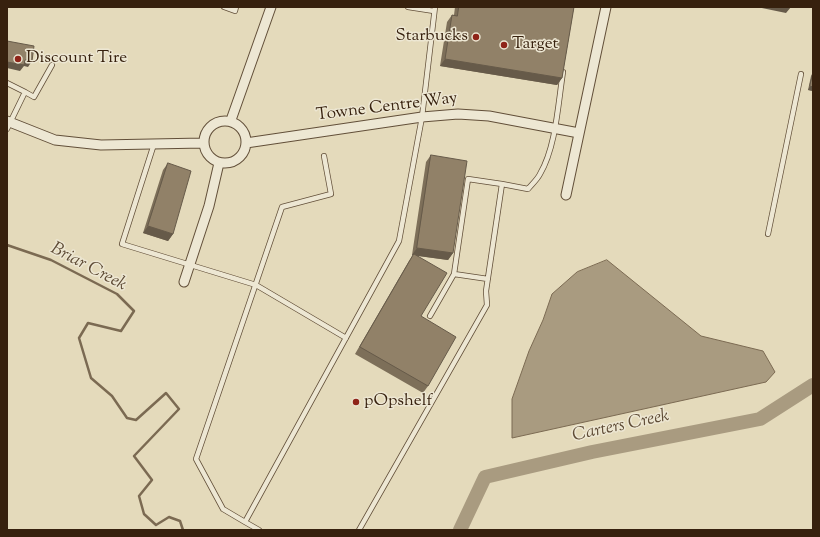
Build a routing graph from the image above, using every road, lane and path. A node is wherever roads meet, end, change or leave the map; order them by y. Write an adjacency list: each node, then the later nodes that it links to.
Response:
1 (224, 7): 2 (lane)
2 (236, 7)
3 (271, 7): 13 (street)
4 (408, 7): 6 (lane)
5 (606, 7): 16 (street)
6 (434, 9): 12 (lane)
7 (52, 65): 11 (lane)
8 (564, 67): 15 (lane)
9 (801, 74): 24 (lane)
10 (7, 83): 11 (lane)
11 (25, 92): 14 (lane)
12 (422, 117): 15 (street, Towne Centre Way); 17 (street, Towne Centre Way); 31 (lane)
13 (231, 120): 17 (street); 19 (street)
14 (8, 124): 18 (street)
15 (554, 128): 16 (street, Towne Centre Way); 22 (lane)
16 (579, 133): 23 (street)
17 (246, 143): 21 (street)
18 (154, 144): 19 (street); 25 (lane)
19 (203, 144): 21 (street)
20 (324, 156): 29 (lane)
21 (219, 163): 25 (street)
22 (502, 184): 26 (lane); 27 (lane)
23 (566, 195)
24 (768, 234)
25 (190, 264): 28 (street); 29 (lane)
26 (454, 274): 27 (lane); 30 (lane)
27 (488, 279): 34 (lane)
28 (184, 282)
29 (256, 285): 31 (lane); 32 (lane)
30 (430, 316)
31 (346, 338): 32 (lane)
32 (245, 522): 33 (lane)
33 (259, 530)
34 (358, 530)

